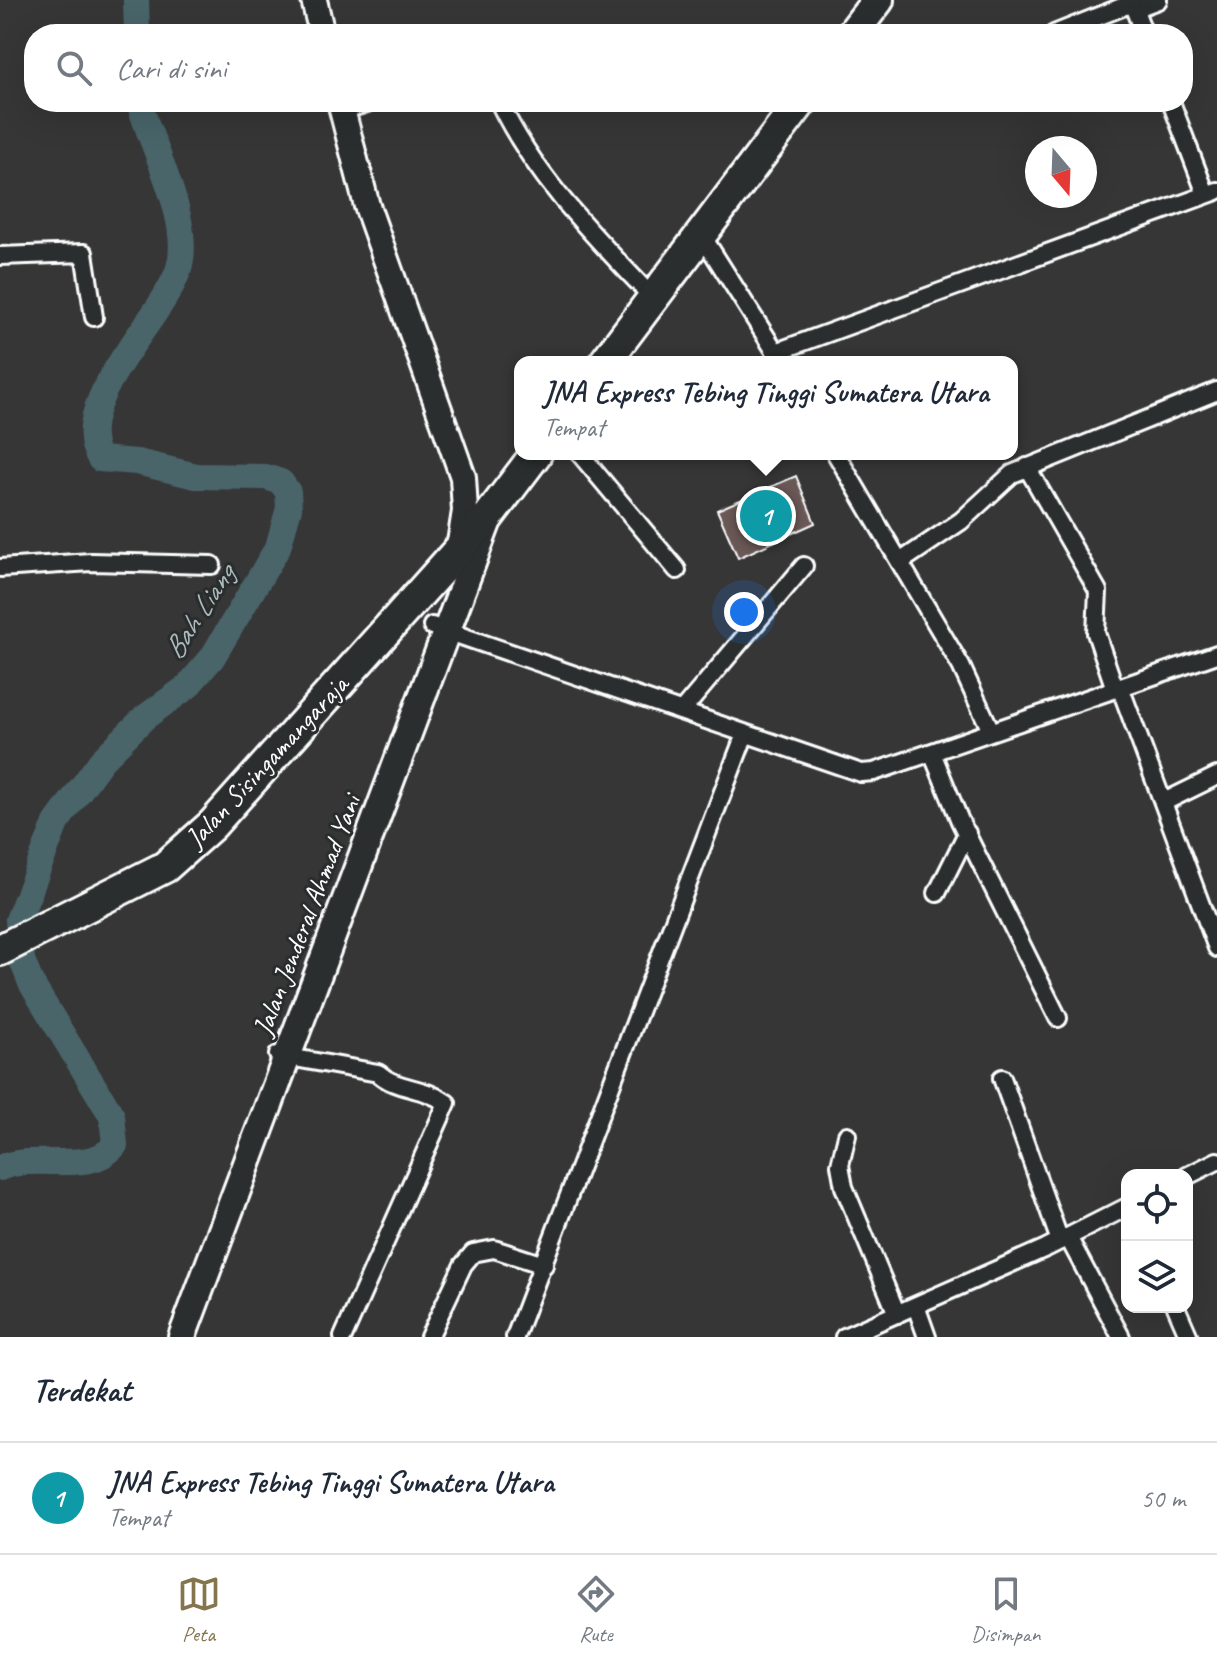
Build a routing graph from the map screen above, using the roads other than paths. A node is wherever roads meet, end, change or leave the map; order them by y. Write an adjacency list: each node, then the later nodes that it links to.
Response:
1 (314, 0): 5 (street)
2 (878, 0): 6 (highway)
3 (1158, 0): 4 (street)
4 (1133, 4): 7 (street); 8 (street)
5 (320, 24)
6 (860, 24)
7 (1080, 24)
8 (1140, 24)
9 (343, 112): 26 (street)
10 (505, 112): 16 (street)
11 (793, 112): 14 (highway)
12 (1176, 112): 13 (street)
13 (1212, 192): 20 (street)
14 (701, 234): 16 (highway); 19 (street)
15 (0, 256): 17 (street)
16 (653, 298): 18 (highway)
17 (94, 317)
18 (610, 356)
19 (778, 356)
20 (782, 356)
21 (1217, 391): 25 (street)
22 (531, 460): 27 (highway, Jalan Sisingamangaraja)
23 (585, 460): 33 (street)
24 (840, 460): 29 (street)
25 (1027, 467): 29 (street); 36 (street)
26 (463, 477): 27 (street); 28 (street)
27 (489, 516): 28 (highway, Jalan Sisingamangaraja); 34 (main road, Jalan Jenderal Ahmad Yani)
28 (459, 549): 34 (main road, Jalan Jenderal Ahmad Yani); 47 (highway, Jalan Sisingamangaraja)
29 (900, 562): 38 (street)
30 (212, 565): 32 (street)
31 (804, 566): 37 (street)
32 (0, 568)
33 (677, 570)
34 (440, 628): 37 (street); 49 (main road, Jalan Jenderal Ahmad Yani)
35 (1217, 654): 36 (street)
36 (1117, 688): 38 (street); 42 (street)
37 (682, 711): 39 (street)
38 (991, 731): 40 (street)
39 (745, 734): 40 (street); 56 (street)
40 (932, 753): 43 (street)
41 (1217, 776): 42 (street)
42 (1164, 802): 45 (street)
43 (967, 833): 44 (street); 48 (street)
44 (937, 893)
45 (1209, 900): 46 (street)
46 (1217, 948)
47 (0, 950)
48 (1058, 1018)
49 (282, 1056): 60 (main road, Jalan Jenderal Ahmad Yani); 61 (main road, Jalan Jenderal Ahmad Yani); 62 (street)
50 (1002, 1078): 55 (street)
51 (847, 1135): 59 (street)
52 (1217, 1161): 53 (street)
53 (1193, 1173)
54 (1121, 1210): 55 (street)
55 (1064, 1239): 57 (street); 67 (street)
56 (544, 1265): 63 (street); 64 (street)
57 (916, 1306): 59 (street); 66 (street)
58 (1179, 1313): 68 (street)
59 (897, 1314): 65 (street)
60 (174, 1337)
61 (182, 1337)
62 (343, 1337)
63 (429, 1337)
64 (515, 1337)
65 (844, 1337)
66 (927, 1337)
67 (1121, 1337)
68 (1189, 1337)

